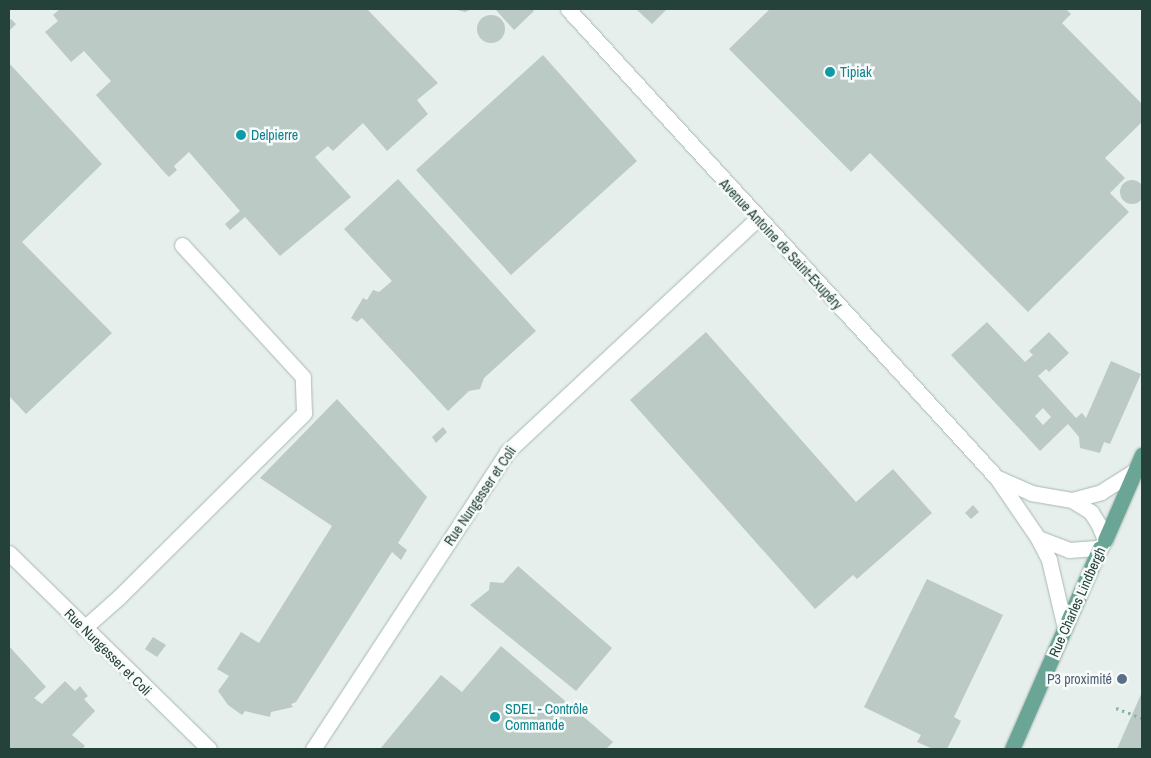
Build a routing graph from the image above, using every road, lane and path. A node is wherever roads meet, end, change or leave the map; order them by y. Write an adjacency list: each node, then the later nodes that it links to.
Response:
1 (568, 9): 2 (street, Avenue Antoine de Saint-Exupéry)
2 (757, 219): 6 (street, Avenue Antoine de Saint-Exupéry); 16 (street, Rue Nungesser et Coli)
3 (182, 245): 11 (street)
4 (1142, 455): 5 (main road, Rue Charles Lindbergh)
5 (1136, 470): 7 (street, Avenue Antoine de Saint-Exupéry); 9 (main road, Rue Charles Lindbergh)
6 (997, 478): 7 (street, Avenue Antoine de Saint-Exupéry); 8 (street, Avenue Antoine de Saint-Exupéry)
7 (1072, 500): 9 (street, Avenue Antoine de Saint-Exupéry)
8 (1038, 538): 9 (street); 12 (street, Avenue Antoine de Saint-Exupéry)
9 (1102, 544): 12 (main road, Rue Charles Lindbergh)
10 (9, 552): 11 (street, Rue Nungesser et Coli)
11 (84, 628): 15 (street, Rue Nungesser et Coli)
12 (1065, 628): 17 (main road, Rue Charles Lindbergh)
13 (1116, 708): 14 (path)
14 (1142, 718)
15 (208, 749)
16 (313, 749)
17 (1012, 749)

